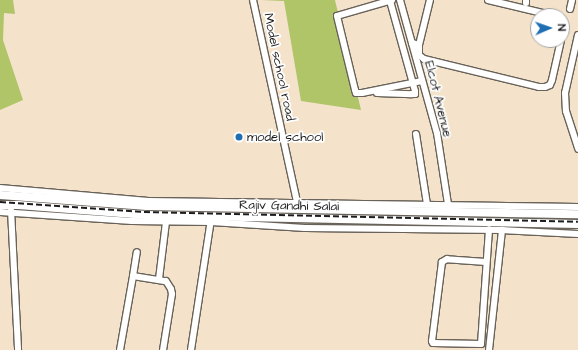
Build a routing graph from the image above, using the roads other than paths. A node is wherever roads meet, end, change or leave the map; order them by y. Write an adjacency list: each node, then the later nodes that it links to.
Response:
1 (253, 0): 23 (street, Model school road)
2 (391, 0): 14 (street); 15 (street)
3 (400, 0): 10 (street, Elcot Avenue)
4 (430, 0): 11 (street)
5 (488, 0): 8 (street)
6 (572, 0): 7 (street)
7 (570, 9)
8 (530, 10)
9 (578, 35): 17 (street)
10 (412, 43): 11 (street); 13 (street, Elcot Avenue)
11 (419, 45): 12 (street)
12 (559, 48)
13 (422, 81): 14 (street); 21 (street, Elcot Avenue)
14 (414, 82): 15 (street); 15 (street)
15 (367, 92)
16 (416, 134): 20 (street)
17 (578, 149)
18 (3, 187): 19 (street); 23 (street)
19 (4, 196): 23 (main road, Rajiv Gandhi Salai)
20 (427, 204): 21 (street); 23 (street)
21 (448, 204): 24 (street)
22 (0, 205): 25 (main road, Rajiv Gandhi Salai)
23 (298, 206): 26 (main road, Rajiv Gandhi Salai)
24 (578, 207)
25 (11, 208): 28 (street); 31 (main road, Rajiv Gandhi Salai); 34 (street); 47 (street)
26 (404, 211): 27 (main road, Rajiv Gandhi Salai); 32 (main road)
27 (416, 211): 29 (main road, Rajiv Gandhi Salai); 33 (main road)
28 (0, 212)
29 (560, 214): 30 (main road, Rajiv Gandhi Salai); 35 (main road)
30 (578, 214)
31 (211, 220): 32 (main road, Rajiv Gandhi Salai); 34 (street); 38 (street); 50 (street)
32 (404, 220): 33 (main road, Rajiv Gandhi Salai)
33 (416, 220): 37 (main road, Rajiv Gandhi Salai)
34 (166, 222): 44 (street)
35 (560, 224): 36 (main road, Rajiv Gandhi Salai); 37 (main road, Rajiv Gandhi Salai)
36 (578, 224)
37 (527, 227): 39 (street); 40 (street)
38 (489, 229): 39 (street); 42 (street)
39 (502, 230): 46 (street)
40 (578, 234)
41 (137, 252): 43 (street)
42 (486, 262): 45 (street); 45 (street)
43 (134, 276): 44 (street); 48 (street)
44 (159, 279): 49 (street)
45 (481, 344): 46 (street)
46 (489, 347)
47 (18, 350)
48 (120, 350)
49 (163, 350)
50 (191, 350)

